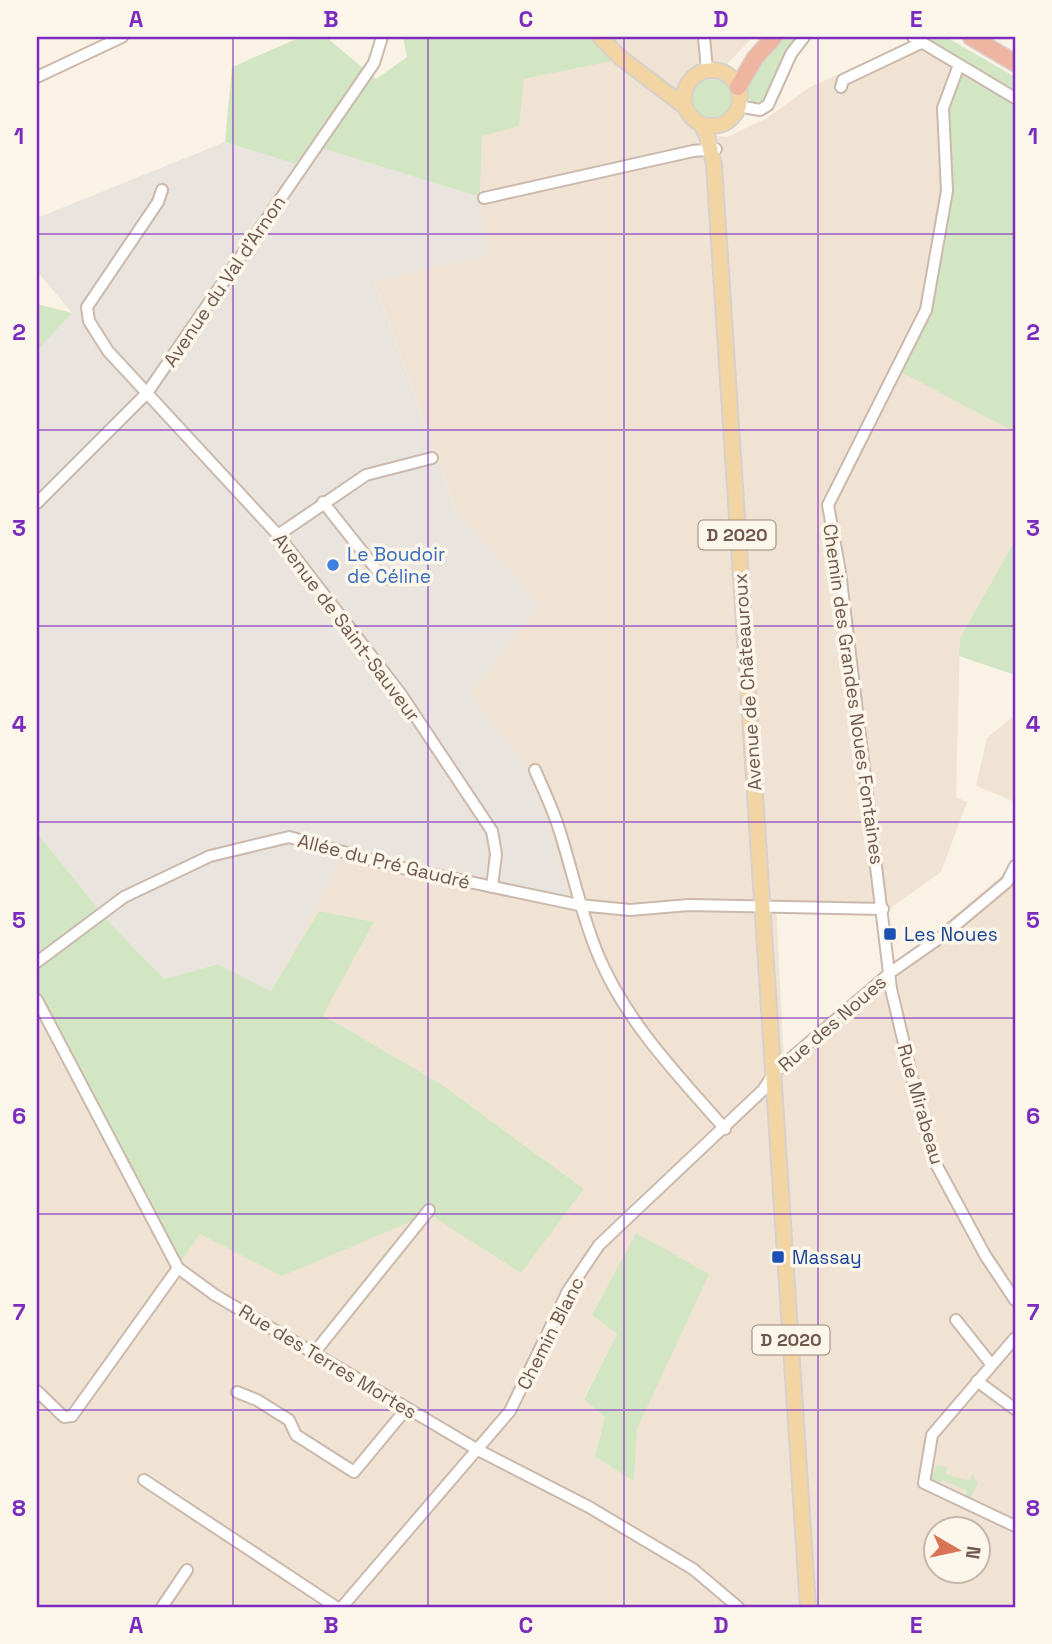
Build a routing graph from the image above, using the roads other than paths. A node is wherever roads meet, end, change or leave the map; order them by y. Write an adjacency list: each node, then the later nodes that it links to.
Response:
1 (122, 37): 14 (street)
2 (382, 37): 27 (street, Avenue du Val d’Arnon)
3 (600, 37): 15 (main road)
4 (704, 37): 13 (street)
5 (774, 37): 17 (highway)
6 (804, 37): 21 (street)
7 (971, 37): 11 (highway)
8 (992, 37): 10 (highway)
9 (918, 39): 12 (street); 18 (street)
10 (1015, 50)
11 (1015, 63)
12 (959, 65): 19 (street); 38 (street, Chemin des Grandes Noues Fontaines)
13 (707, 70): 16 (main road); 17 (main road)
14 (37, 77)
15 (646, 78): 16 (main road); 20 (main road)
16 (688, 82): 20 (main road)
17 (738, 87): 21 (main road)
18 (841, 87)
19 (1015, 98)
20 (684, 106): 23 (main road)
21 (738, 106): 22 (main road)
22 (724, 123): 23 (main road); 24 (main road, D 2020)
23 (701, 124): 24 (main road, D 2020)
24 (713, 155): 26 (street); 37 (main road, Avenue de Châteauroux / D 2020)
25 (162, 190): 27 (street, Avenue de Saint-Sauveur)
26 (484, 198)
27 (147, 393): 30 (street, Avenue du Val d’Arnon); 31 (street, Avenue de Saint-Sauveur)
28 (432, 458): 29 (street)
29 (323, 502): 31 (street); 32 (street)
30 (37, 503)
31 (278, 535): 35 (street, Avenue de Saint-Sauveur)
32 (384, 579)
33 (535, 770): 36 (street)
34 (1015, 866): 40 (street, Rue des Noues)
35 (492, 887): 36 (street, Allée du Pré Gaudré); 39 (street, Allée du Pré Gaudré)
36 (579, 905): 37 (street, Allée du Pré Gaudré); 43 (street)
37 (762, 906): 38 (street, Allée du Pré Gaudré); 42 (main road, Avenue de Châteauroux / D 2020)
38 (883, 909): 40 (street, Chemin des Grandes Noues Fontaines)
39 (37, 962)
40 (891, 972): 42 (street, Rue des Noues); 46 (street, Rue Mirabeau)
41 (37, 1000): 45 (street, Rue des Terres Mortes)
42 (774, 1073): 43 (street, Chemin Blanc); 60 (main road, D 2020)
43 (724, 1129): 56 (street, Chemin Blanc)
44 (429, 1210): 49 (street)
45 (178, 1268): 49 (street, Rue des Terres Mortes); 52 (street)
46 (1015, 1300)
47 (956, 1320): 50 (street)
48 (1015, 1338): 50 (street)
49 (314, 1353): 54 (street, Rue des Terres Mortes)
50 (990, 1364): 51 (street)
51 (977, 1381): 55 (street); 58 (street)
52 (37, 1391)
53 (237, 1392): 54 (street)
54 (407, 1409): 56 (street, Rue des Terres Mortes)
55 (1015, 1409)
56 (478, 1450): 63 (street, Chemin Blanc); 64 (street, Rue des Terres Mortes)
57 (144, 1480): 62 (street)
58 (1015, 1526)
59 (187, 1570): 61 (street)
60 (807, 1606)
61 (162, 1607)
62 (336, 1607)
63 (342, 1607)
64 (738, 1607)

